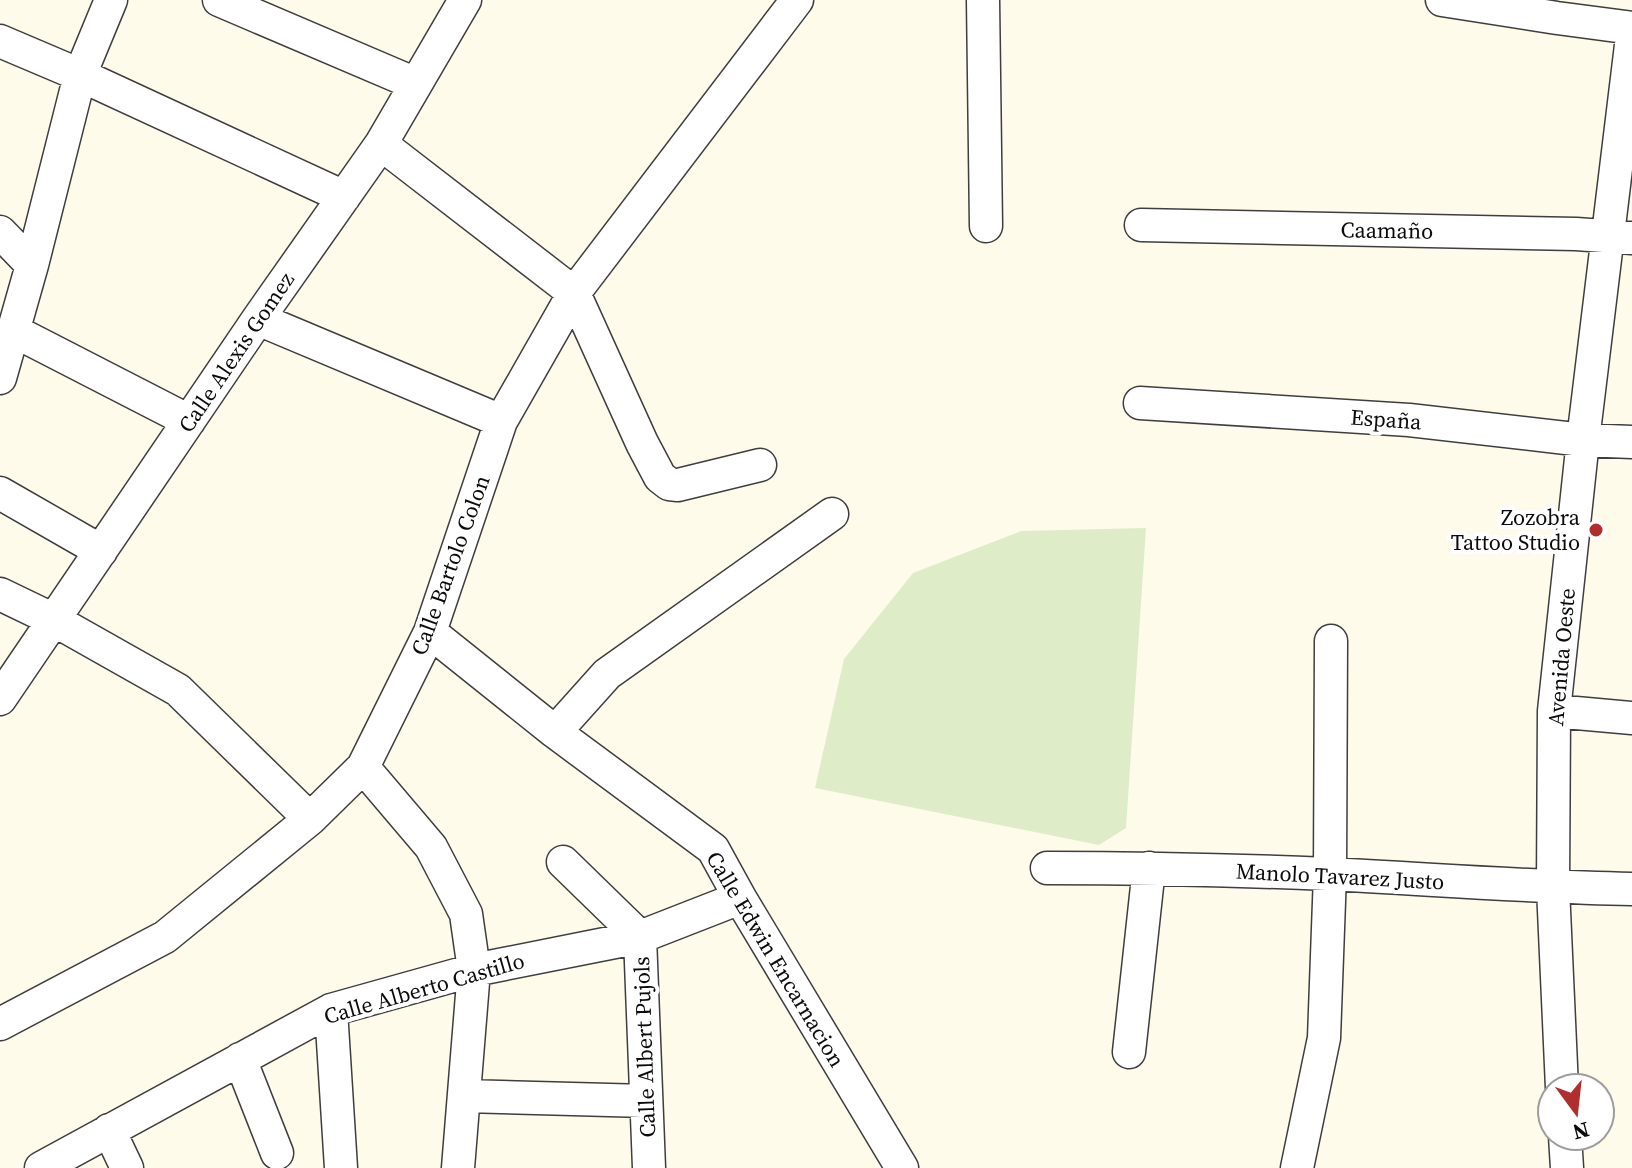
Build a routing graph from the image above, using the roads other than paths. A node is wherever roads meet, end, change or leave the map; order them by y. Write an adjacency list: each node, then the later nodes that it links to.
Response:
1 (111, 0): 10 (street)
2 (219, 0): 11 (street)
3 (465, 0): 11 (street, Calle Alexis Gomez)
4 (797, 0): 19 (street, Calle Bartolo Colon)
5 (983, 0): 15 (street)
6 (1442, 0): 7 (street)
7 (1632, 28)
8 (1632, 37): 17 (street, Avenida Oeste)
9 (0, 41): 10 (street)
10 (80, 75): 13 (street); 18 (street)
11 (416, 84): 12 (street, Calle Alexis Gomez)
12 (381, 144): 13 (street, Calle Alexis Gomez); 19 (street)
13 (344, 197): 20 (street, Calle Alexis Gomez)
14 (1141, 225): 17 (street, Caamaño)
15 (986, 226)
16 (0, 232): 18 (street)
17 (1620, 238): 26 (street, Avenida Oeste)
18 (32, 265): 21 (street)
19 (574, 293): 25 (street, Calle Bartolo Colon); 28 (street)
20 (258, 319): 24 (street, Calle Alexis Gomez); 25 (street)
21 (12, 330): 22 (street); 24 (street)
22 (0, 378)
23 (1140, 403): 26 (street, España)
24 (189, 421): 31 (street, Calle Alexis Gomez)
25 (501, 421): 34 (street, Calle Bartolo Colon)
26 (1583, 440): 27 (street, España); 37 (street, Avenida Oeste)
27 (1632, 442)
28 (760, 465)
29 (0, 493): 31 (street)
30 (832, 514): 39 (street)
31 (101, 551): 33 (street, Calle Alexis Gomez)
32 (0, 594): 33 (street)
33 (54, 620): 36 (street, Calle Alexis Gomez); 41 (street)
34 (430, 632): 39 (street, Calle Edwin Encarnacion); 40 (street, Calle Bartolo Colon)
35 (1331, 641): 45 (street)
36 (0, 699)
37 (1554, 711): 38 (street); 46 (street, Avenida Oeste)
38 (1632, 718)
39 (555, 732): 48 (street, Calle Edwin Encarnacion)
40 (363, 767): 41 (street, Calle Bartolo Colon); 50 (street)
41 (310, 819): 52 (street, Calle Bartolo Colon)
42 (563, 862): 49 (street, Calle Albert Pujols)
43 (1047, 868): 44 (street, Manolo Tavarez Justo)
44 (1149, 868): 45 (street, Manolo Tavarez Justo); 53 (street)
45 (1330, 874): 46 (street, Manolo Tavarez Justo); 66 (street)
46 (1553, 888): 47 (street, Manolo Tavarez Justo); 55 (street, Avenida Oeste)
47 (1632, 889)
48 (740, 898): 49 (street, Calle Alberto Castillo); 65 (street, Calle Edwin Encarnacion)
49 (640, 937): 50 (street, Calle Alberto Castillo); 57 (street, Calle Albert Pujols)
50 (474, 970): 51 (street, Calle Alberto Castillo); 56 (street)
51 (331, 1010): 54 (street, Calle Alberto Castillo); 62 (street)
52 (0, 1024)
53 (1129, 1052)
54 (240, 1059): 58 (street, Calle Alberto Castillo); 59 (street)
55 (1561, 1072)
56 (464, 1096): 57 (street); 63 (street)
57 (646, 1101): 64 (street, Calle Albert Pujols)
58 (109, 1130): 60 (street, Calle Alberto Castillo); 61 (street)
59 (277, 1153)
60 (41, 1168)
61 (127, 1168)
62 (341, 1168)
63 (458, 1168)
64 (649, 1168)
65 (902, 1168)
66 (1297, 1168)

